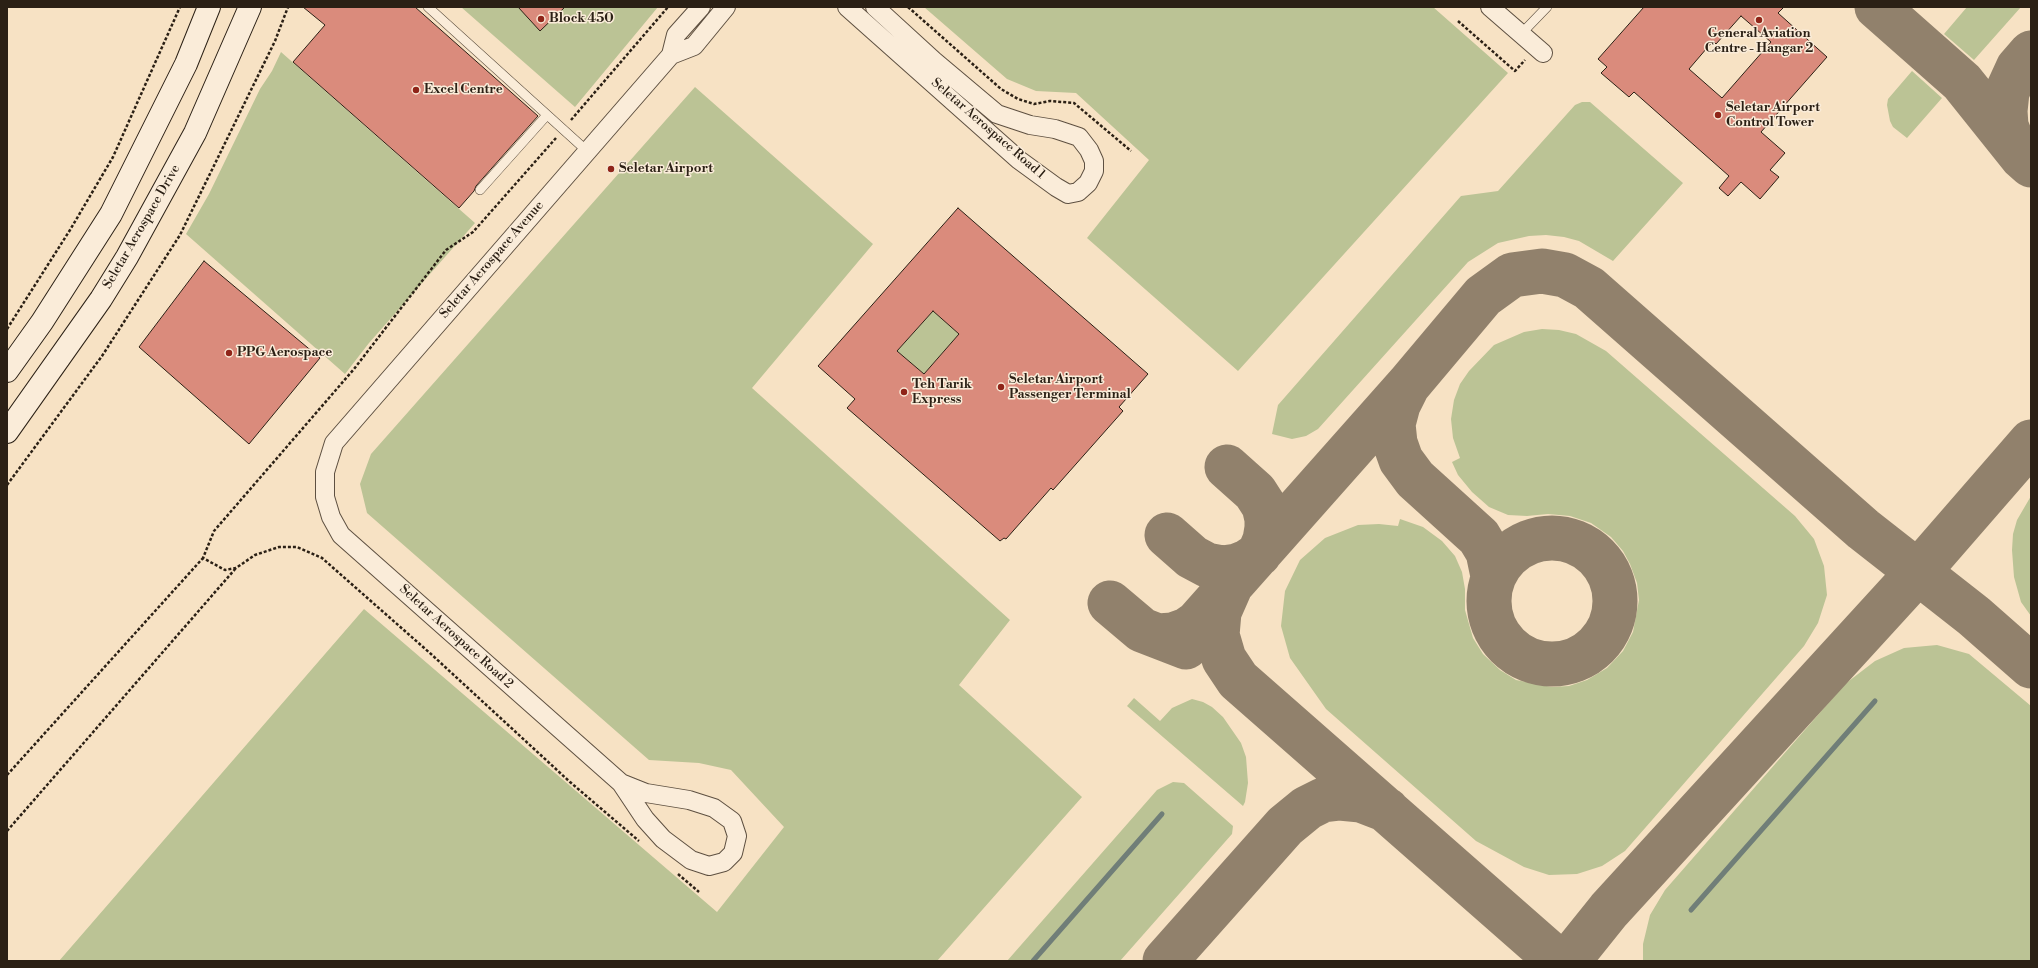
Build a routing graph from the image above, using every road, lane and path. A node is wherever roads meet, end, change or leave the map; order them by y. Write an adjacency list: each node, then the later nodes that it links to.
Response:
1 (180, 7): 24 (path)
2 (210, 7): 25 (street)
3 (250, 7): 26 (street, Seletar Aerospace Drive)
4 (288, 7): 29 (path)
5 (428, 7): 19 (lane)
6 (668, 7): 20 (path)
7 (701, 7): 17 (street, Seletar Aerospace Avenue)
8 (726, 7): 17 (street, Seletar Aerospace Avenue)
9 (847, 7): 18 (street, Seletar Aerospace Road 1)
10 (874, 7): 18 (street, Seletar Aerospace Road 1)
11 (908, 7): 22 (path)
12 (1490, 7): 15 (street)
13 (1547, 7): 15 (lane)
14 (1458, 21): 16 (path)
15 (1521, 34): 16 (street)
16 (1539, 51)
17 (671, 55): 21 (street, Seletar Aerospace Avenue)
18 (928, 67): 18 (street, Seletar Aerospace Road 1)
19 (547, 114): 20 (lane); 23 (lane)
20 (563, 129): 21 (lane); 30 (path)
21 (587, 151): 28 (street, Seletar Aerospace Avenue)
22 (1131, 151)
23 (480, 190)
24 (7, 329)
25 (7, 371)
26 (15, 413): 27 (street, Seletar Aerospace Drive)
27 (7, 432)
28 (325, 472): 33 (street, Seletar Aerospace Road 2)
29 (7, 485)
30 (203, 558): 31 (path); 32 (path)
31 (236, 568): 34 (path); 35 (path)
32 (7, 775)
33 (621, 783): 33 (street, Seletar Aerospace Road 2)
34 (7, 831)
35 (640, 842)
36 (676, 872): 37 (path)
37 (699, 892)

